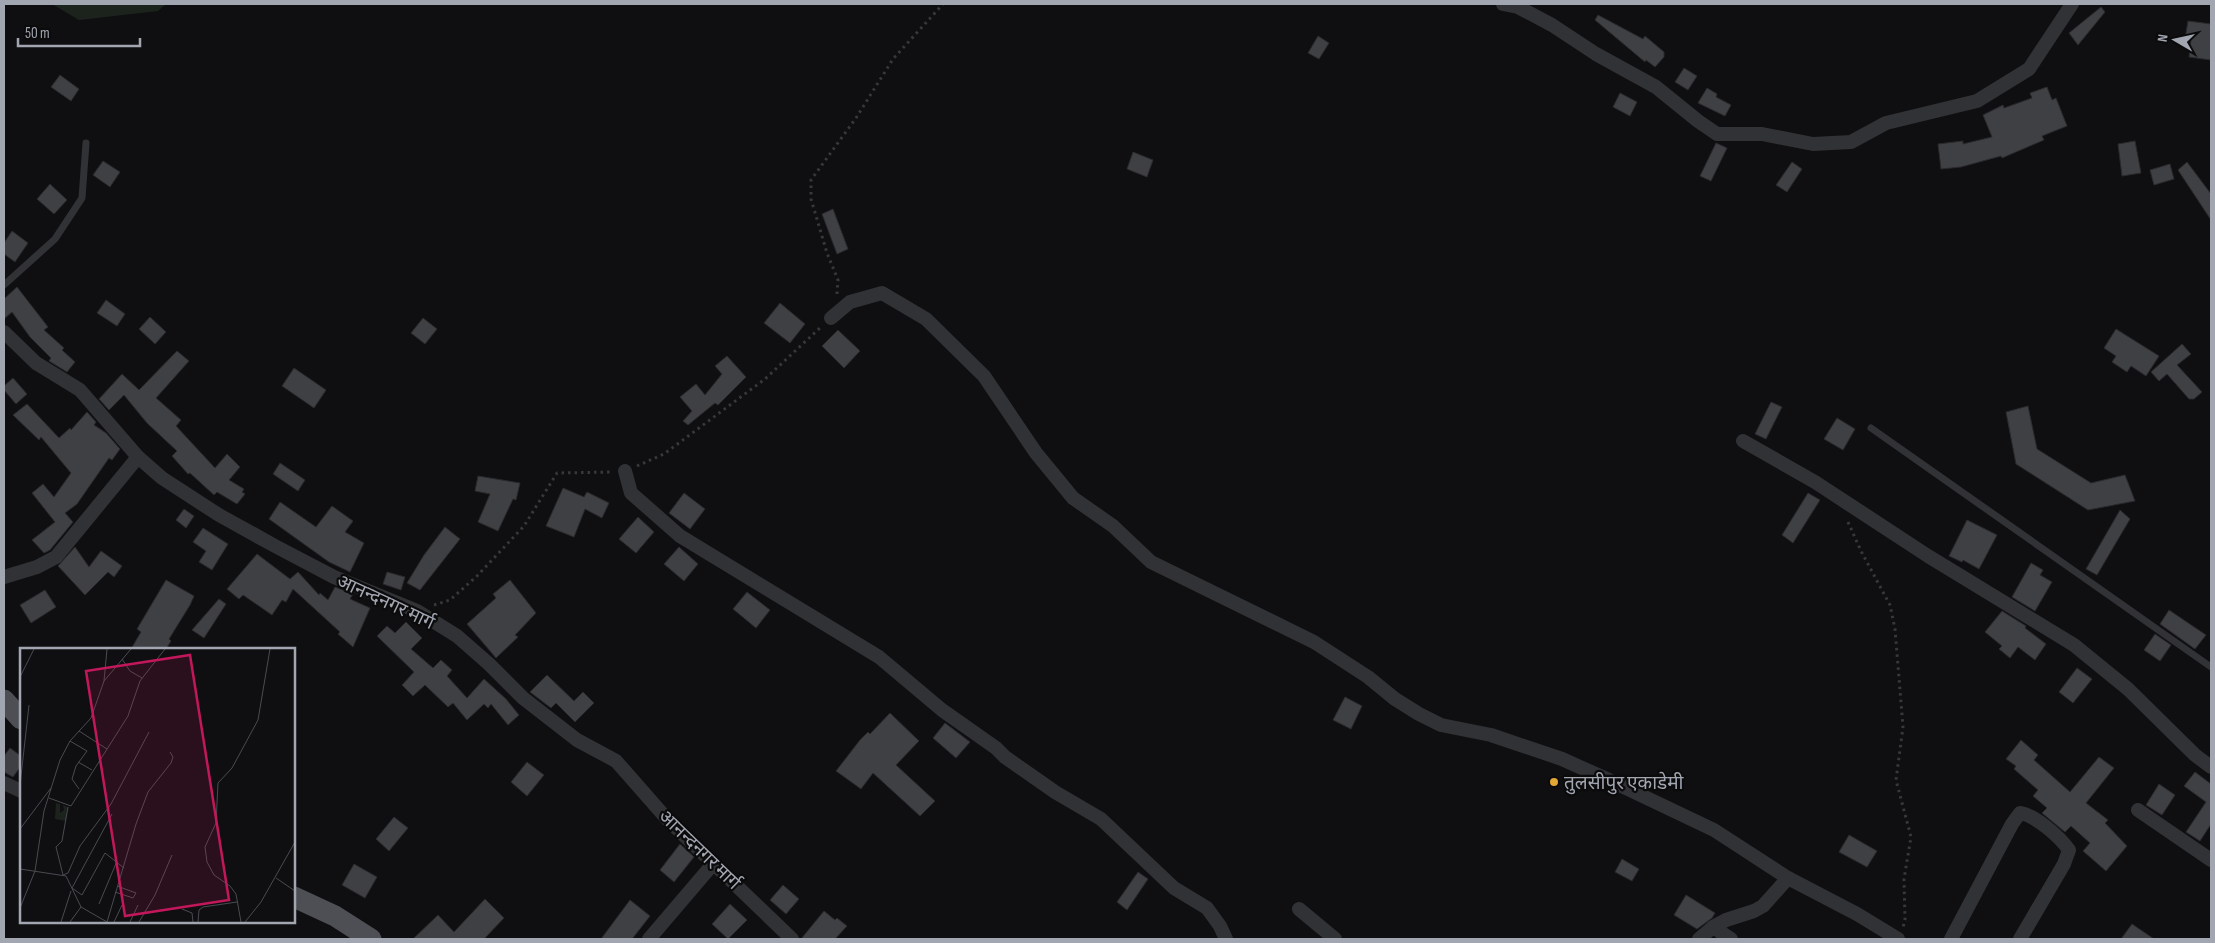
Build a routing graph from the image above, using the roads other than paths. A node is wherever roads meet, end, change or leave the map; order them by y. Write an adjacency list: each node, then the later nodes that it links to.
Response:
1 (1503, 4): 2 (street)
2 (2072, 4)
3 (86, 144): 4 (lane)
4 (4, 284)
5 (831, 318): 21 (street)
6 (4, 332): 9 (street, आनन्दनगर मार्ग)
7 (1870, 428): 12 (lane)
8 (1743, 441): 15 (street)
9 (138, 456): 11 (street); 20 (street, आनन्दनगर मार्ग)
10 (625, 471): 29 (street)
11 (4, 577)
12 (2211, 667)
13 (4, 700): 14 (main road)
14 (20, 718)
15 (2211, 767)
16 (4, 784): 17 (street)
17 (20, 791)
18 (2138, 810): 19 (street)
19 (2211, 860)
20 (713, 864): 27 (street); 28 (street, आनन्दनगर मार्ग)
21 (1788, 878): 24 (street); 25 (street)
22 (295, 897): 26 (main road)
23 (1299, 910): 30 (street)
24 (1713, 927): 31 (street); 32 (street)
25 (1900, 936)
26 (371, 939)
27 (649, 939)
28 (792, 939)
29 (1226, 939)
30 (1335, 939)
31 (1699, 939)
32 (1731, 939)
33 (1951, 939): 34 (street)
34 (2020, 939)

